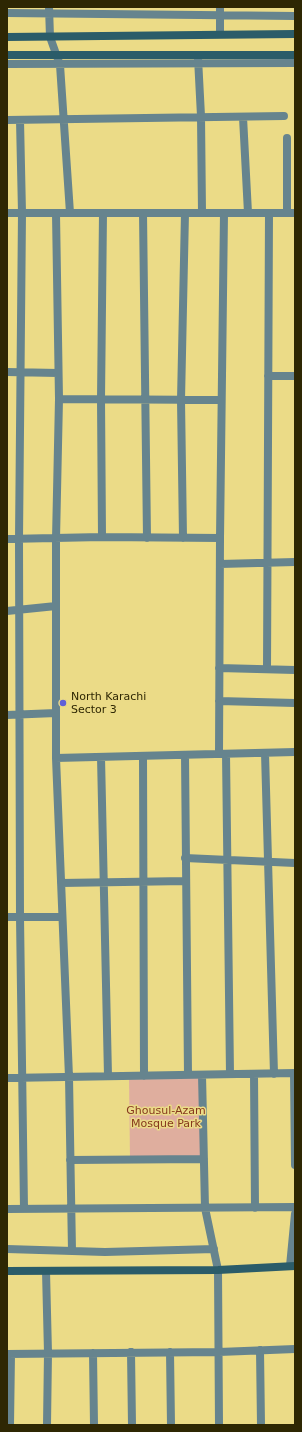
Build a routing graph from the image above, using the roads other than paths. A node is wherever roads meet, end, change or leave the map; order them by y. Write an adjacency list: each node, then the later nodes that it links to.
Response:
1 (220, 7): 4 (street)
2 (49, 10): 3 (street); 4 (street); 9 (street)
3 (7, 13)
4 (220, 16): 5 (street); 6 (street)
5 (295, 16)
6 (220, 34): 7 (main road); 9 (main road)
7 (295, 34)
8 (7, 37): 9 (main road)
9 (50, 37): 12 (street)
10 (7, 55): 12 (main road)
11 (295, 55): 13 (main road)
12 (56, 56): 13 (main road); 16 (street)
13 (198, 59): 14 (street); 16 (street); 17 (street)
14 (295, 63)
15 (7, 64): 16 (street)
16 (60, 65): 20 (street)
17 (201, 116): 19 (street); 20 (street); 30 (street)
18 (284, 116): 19 (street)
19 (244, 117): 32 (street)
20 (64, 119): 22 (street); 26 (street)
21 (7, 120): 22 (street)
22 (20, 120): 25 (street)
23 (287, 138): 34 (street)
24 (7, 213): 25 (street)
25 (22, 213): 35 (street); 37 (street)
26 (70, 213): 27 (street); 35 (street)
27 (103, 213): 28 (street); 42 (street)
28 (143, 213): 29 (street); 43 (street)
29 (185, 213): 30 (street); 44 (street)
30 (202, 213): 31 (street)
31 (224, 213): 32 (street); 45 (street)
32 (248, 213): 33 (street)
33 (270, 213): 34 (street); 39 (street)
34 (291, 213)
35 (56, 214): 38 (street)
36 (7, 372): 37 (street)
37 (20, 372): 38 (street); 52 (street)
38 (58, 373): 41 (street)
39 (268, 376): 40 (street); 54 (street)
40 (295, 376)
41 (59, 399): 42 (street); 47 (street)
42 (101, 399): 43 (street); 46 (street)
43 (145, 400): 44 (street); 48 (street)
44 (181, 400): 45 (street); 49 (street)
45 (222, 400): 50 (street)
46 (102, 537): 47 (street); 48 (street)
47 (56, 538): 52 (street); 56 (street)
48 (147, 538): 49 (street)
49 (183, 538): 50 (street)
50 (220, 538): 55 (street)
51 (7, 539): 52 (street)
52 (19, 539): 57 (street)
53 (295, 562): 54 (street)
54 (268, 563): 55 (street); 60 (street)
55 (220, 564): 59 (street)
56 (56, 606): 57 (street); 64 (street)
57 (19, 610): 58 (street); 66 (street)
58 (7, 611)
59 (219, 668): 60 (street); 62 (street)
60 (267, 670): 61 (street)
61 (295, 670)
62 (219, 701): 63 (street); 69 (street)
63 (295, 703)
64 (56, 713): 66 (street); 73 (street)
65 (7, 715): 66 (street)
66 (20, 715): 83 (street)
67 (295, 752): 68 (street)
68 (266, 753): 69 (street); 76 (street)
69 (223, 754): 70 (street); 75 (street)
70 (185, 755): 71 (street); 74 (street)
71 (143, 756): 72 (street); 78 (street)
72 (101, 757): 73 (street); 80 (street)
73 (56, 758): 81 (street)
74 (185, 858): 75 (street); 79 (street)
75 (227, 860): 76 (street); 86 (street)
76 (268, 861): 77 (street); 88 (street)
77 (295, 863)
78 (144, 881): 79 (street); 80 (street); 92 (street)
79 (186, 881): 89 (street)
80 (104, 882): 81 (street); 91 (street)
81 (61, 883): 84 (street)
82 (7, 917): 83 (street)
83 (20, 917): 84 (street); 95 (street)
84 (61, 917): 93 (street)
85 (294, 1073): 88 (street); 98 (street)
86 (230, 1074): 87 (street); 90 (street)
87 (254, 1074): 88 (street); 100 (street)
88 (274, 1074)
89 (188, 1075): 90 (street); 92 (street)
90 (202, 1075): 96 (street)
91 (108, 1076): 92 (street); 93 (street)
92 (144, 1076)
93 (69, 1077): 95 (street); 97 (street)
94 (7, 1078): 95 (street)
95 (22, 1078): 103 (street)
96 (204, 1159): 97 (street); 99 (street)
97 (70, 1160): 104 (street)
98 (295, 1165)
99 (205, 1208): 100 (street); 104 (street); 107 (street)
100 (255, 1208): 101 (street)
101 (295, 1208)
102 (7, 1209): 103 (street)
103 (24, 1209): 104 (street)
104 (70, 1209): 108 (street)
105 (295, 1214): 109 (street)
106 (7, 1249): 108 (street)
107 (214, 1249): 108 (street); 110 (street)
108 (72, 1251)
109 (293, 1266): 110 (main road)
110 (218, 1270): 112 (main road); 117 (street)
111 (7, 1271): 112 (main road)
112 (46, 1271): 118 (street)
113 (295, 1349): 114 (street)
114 (260, 1350): 117 (street); 127 (street)
115 (131, 1352): 116 (street); 119 (street); 124 (street)
116 (170, 1352): 117 (street); 125 (street)
117 (219, 1352): 126 (street)
118 (48, 1353): 119 (street); 120 (street); 122 (street)
119 (93, 1353): 123 (street)
120 (9, 1354): 121 (street)
121 (10, 1425)
122 (47, 1425)
123 (94, 1425)
124 (132, 1425)
125 (171, 1425)
126 (219, 1425)
127 (261, 1425)

